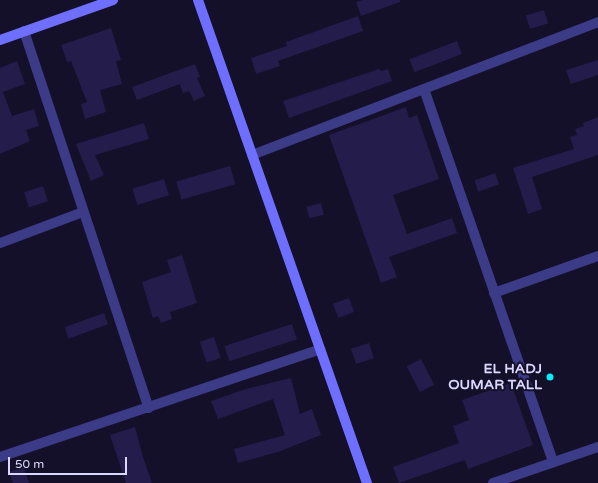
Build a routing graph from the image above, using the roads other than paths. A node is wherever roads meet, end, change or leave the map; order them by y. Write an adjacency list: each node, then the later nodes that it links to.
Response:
1 (113, 0): 4 (street)
2 (198, 0): 7 (street)
3 (598, 22): 6 (street)
4 (24, 31): 5 (street); 8 (street)
5 (0, 40)
6 (424, 89): 7 (street); 11 (street)
7 (252, 155): 12 (street)
8 (84, 212): 9 (street); 13 (street)
9 (0, 242)
10 (598, 256): 11 (street)
11 (494, 293): 16 (street)
12 (320, 349): 13 (street); 17 (street)
13 (149, 408): 15 (street)
14 (598, 447): 16 (street)
15 (0, 457)
16 (553, 462): 18 (street)
17 (367, 483)
18 (493, 483)

